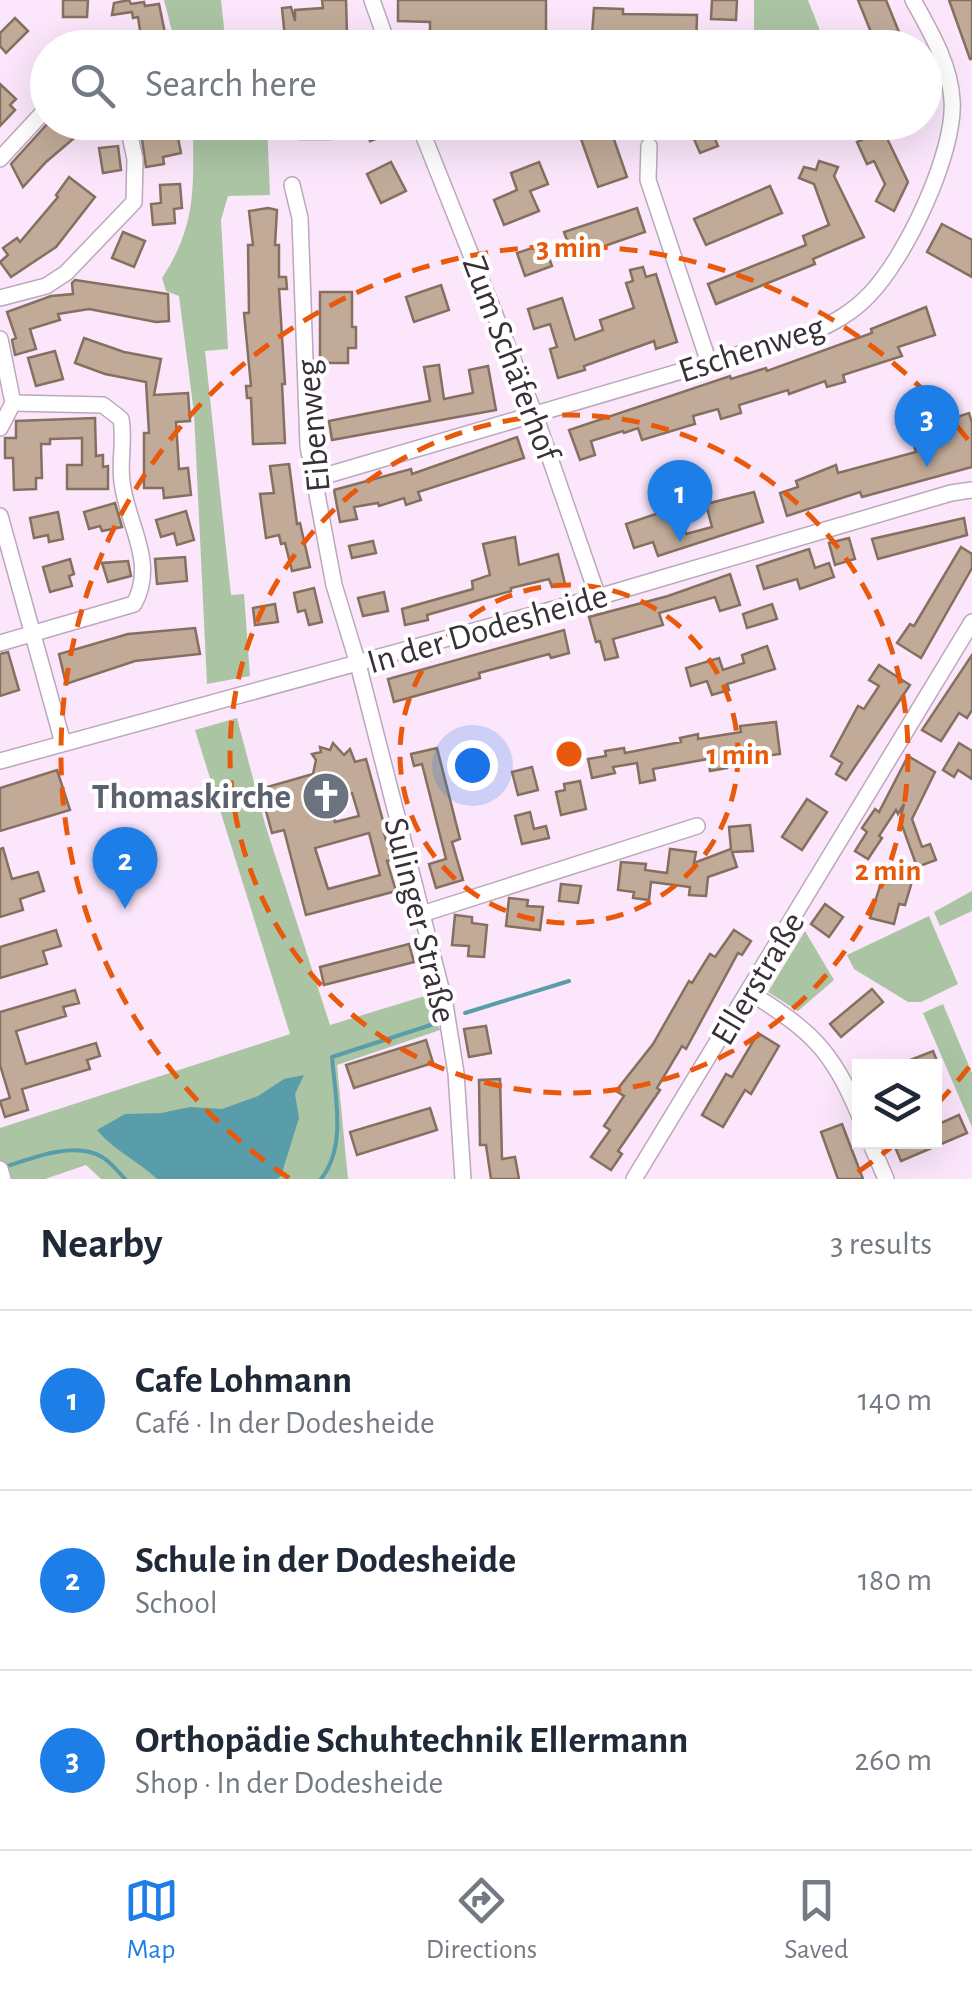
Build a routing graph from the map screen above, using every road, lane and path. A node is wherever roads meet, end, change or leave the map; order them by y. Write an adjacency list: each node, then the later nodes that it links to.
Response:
1 (372, 0): 3 (street)
2 (913, 0): 4 (street, Eschenweg)
3 (383, 30)
4 (927, 30)
5 (942, 62): 14 (street, Eschenweg)
6 (30, 126): 10 (street)
7 (131, 140): 12 (street)
8 (425, 140): 16 (street, Zum Schäferhof)
9 (649, 146): 14 (street)
10 (0, 159)
11 (292, 186): 18 (street, Eibenweg)
12 (0, 298)
13 (0, 339): 15 (street)
14 (709, 364): 16 (street, Eschenweg)
15 (13, 403): 17 (street); 23 (street)
16 (535, 415): 18 (street, Eschenweg); 21 (street, Zum Schäferhof)
17 (0, 428)
18 (314, 480): 25 (street, Eibenweg)
19 (972, 490): 21 (street, In der Dodesheide)
20 (0, 516): 23 (street)
21 (598, 597): 25 (street, In der Dodesheide)
22 (972, 622): 30 (street, Ellerstraße)
23 (34, 634): 24 (street); 26 (street)
24 (0, 643)
25 (358, 664): 26 (street, In der Dodesheide); 29 (street, Sulinger Straße)
26 (63, 743): 27 (street, In der Dodesheide)
27 (0, 761)
28 (697, 826): 29 (street)
29 (422, 914): 33 (street, Sulinger Straße)
30 (749, 992): 31 (street); 34 (street, Ellerstraße)
31 (852, 1098)
32 (873, 1149): 35 (street)
33 (463, 1179)
34 (634, 1179)
35 (886, 1179)

